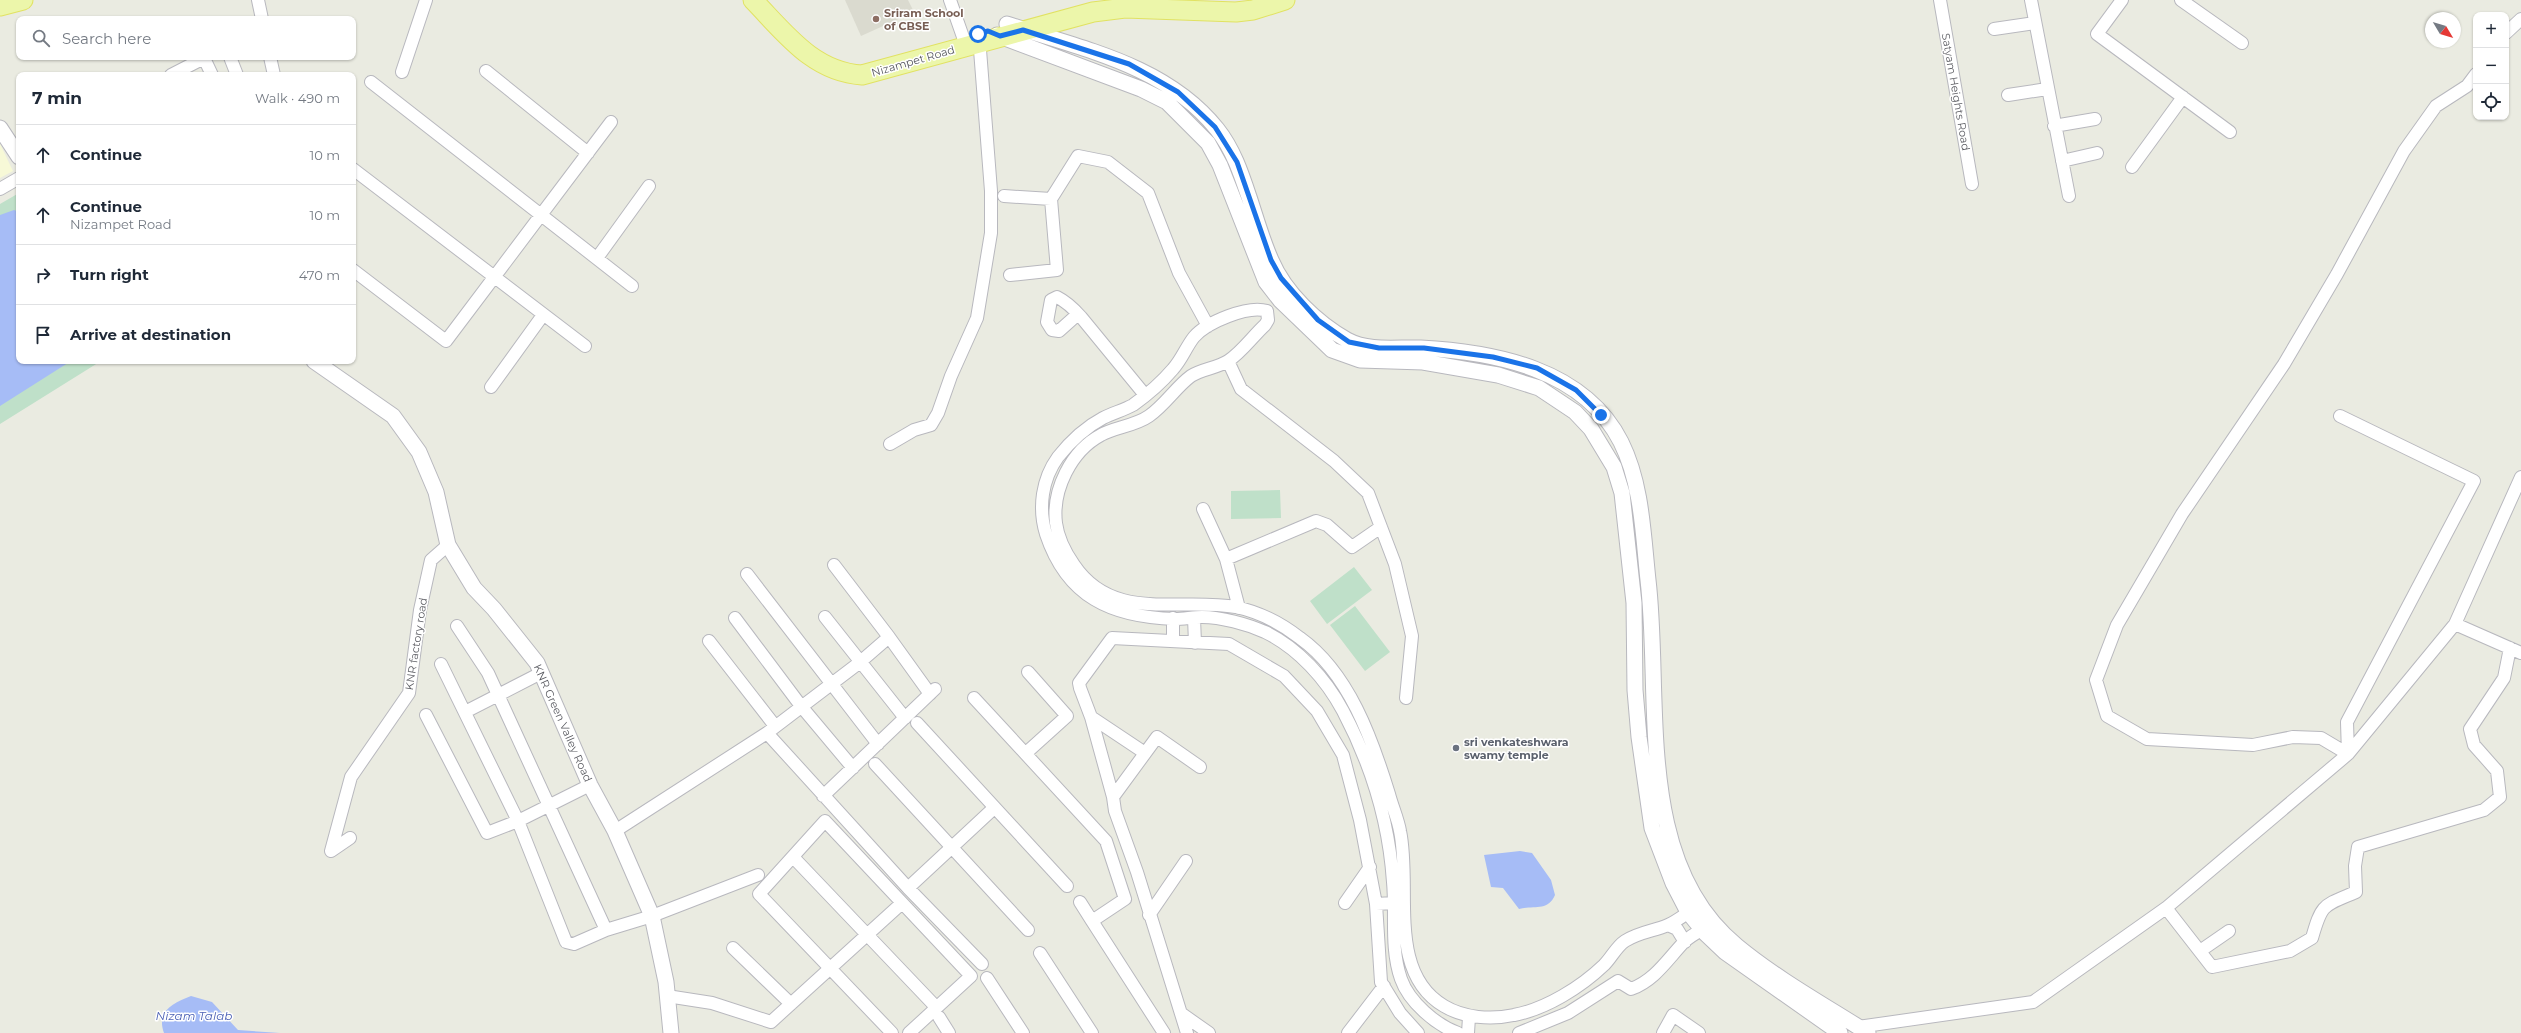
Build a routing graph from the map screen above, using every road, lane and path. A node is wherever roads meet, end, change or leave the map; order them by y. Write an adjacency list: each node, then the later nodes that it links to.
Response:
1 (23, 0): 13 (main road)
2 (258, 0): 14 (street)
3 (426, 0): 32 (street)
4 (753, 0): 19 (main road, Nizampet Road)
5 (768, 0): 19 (main road, Nizampet Road)
6 (950, 0): 19 (street)
7 (1094, 0): 19 (main road, Nizampet Road)
8 (1285, 0): 19 (main road, Nizampet Road)
9 (1940, 0): 50 (street, Satyam Heights Road)
10 (2031, 0): 16 (street)
11 (2122, 0): 37 (street)
12 (2181, 0): 21 (street)
13 (0, 6)
14 (261, 16)
15 (2521, 19): 18 (street)
16 (2035, 23): 17 (street); 35 (street)
17 (1994, 29)
18 (2509, 30)
19 (992, 33): 20 (street); 22 (street); 75 (street)
20 (1055, 40): 22 (street); 62 (street)
21 (2242, 43)
22 (1042, 53): 62 (street)
23 (199, 60): 28 (street)
24 (206, 60): 29 (street)
25 (231, 60): 30 (street)
26 (271, 60): 31 (street)
27 (486, 71): 44 (street)
28 (176, 72)
29 (211, 72)
30 (236, 72)
31 (273, 72)
32 (402, 72)
33 (2473, 78): 115 (street)
34 (371, 82): 56 (street)
35 (2047, 89): 36 (street); 40 (street)
36 (2008, 95)
37 (2183, 97): 42 (street); 47 (street)
38 (2095, 119): 40 (street)
39 (611, 122): 44 (street)
40 (2054, 126): 46 (street)
41 (0, 128): 43 (street)
42 (2230, 132)
43 (16, 152)
44 (588, 153): 56 (street)
45 (2096, 153): 46 (street)
46 (2062, 161): 54 (street)
47 (2132, 166)
48 (356, 171): 60 (street)
49 (16, 180): 52 (street)
50 (1972, 184)
51 (649, 186): 57 (street)
52 (0, 189)
53 (1004, 196): 55 (street)
54 (2069, 196)
55 (1051, 199): 59 (street); 66 (street)
56 (541, 215): 57 (street); 60 (street)
57 (597, 258): 61 (street)
58 (356, 272): 60 (street)
59 (1010, 275)
60 (494, 277): 65 (street)
61 (632, 286)
62 (1285, 296): 63 (street); 141 (street)
63 (1267, 311): 66 (street); 68 (street)
64 (1078, 314): 73 (street)
65 (543, 315): 67 (street); 72 (street)
66 (1208, 326): 69 (street)
67 (585, 346)
68 (1228, 361): 71 (street); 78 (street)
69 (1179, 363): 71 (street); 73 (street)
70 (318, 364): 79 (street, KNR Green Valley Road)
71 (1192, 375): 83 (street)
72 (491, 387)
73 (1145, 395): 87 (street)
74 (2340, 416): 115 (street)
75 (890, 444)
76 (2521, 476): 89 (street)
77 (1203, 509): 80 (street)
78 (1381, 527): 80 (street); 104 (street)
79 (448, 545): 100 (street, KNR Green Valley Road); 126 (street, KNR factory road)
80 (1226, 559): 83 (street)
81 (834, 565): 92 (street)
82 (747, 574): 101 (street)
83 (1239, 608): 84 (street)
84 (1254, 613): 91 (street); 134 (street)
85 (825, 617): 97 (street)
86 (735, 618): 105 (street)
87 (1173, 618): 88 (street); 94 (street)
88 (1194, 618): 91 (street); 95 (street)
89 (2455, 624): 96 (street); 115 (street)
90 (457, 626): 102 (street)
91 (1250, 627): 134 (street)
92 (889, 637): 97 (street); 109 (street)
93 (709, 641): 111 (street)
94 (1173, 641): 95 (street); 108 (street)
95 (1195, 642): 130 (street)
96 (2516, 651): 154 (street)
97 (859, 663): 101 (street); 109 (street)
98 (441, 664): 106 (street)
99 (1028, 672): 113 (street)
100 (541, 673): 102 (street); 119 (street, KNR Green Valley Road)
101 (830, 684): 105 (street); 112 (street)
102 (498, 694): 106 (street); 122 (street)
103 (974, 698): 113 (street)
104 (1406, 698)
105 (801, 706): 111 (street); 117 (street)
106 (465, 712): 124 (street)
107 (426, 715): 124 (street)
108 (1091, 717): 114 (street); 121 (street)
109 (905, 718): 112 (street)
110 (918, 723): 123 (street)
111 (771, 730): 120 (street); 125 (street)
112 (878, 744): 117 (street)
113 (1026, 753): 145 (street)
114 (1145, 753): 118 (street); 121 (street)
115 (2348, 754): 142 (street)
116 (875, 764): 127 (street)
117 (853, 768): 120 (street)
118 (1200, 768)
119 (590, 784): 122 (street); 125 (street, KNR Green Valley Road)
120 (823, 796): 135 (street)
121 (1113, 797): 143 (street)
122 (550, 806): 124 (street); 148 (street)
123 (994, 808): 127 (street); 133 (street)
124 (518, 821): 148 (street)
125 (615, 831): 144 (street, KNR Green Valley Road)
126 (350, 838)
127 (951, 848): 135 (street); 149 (street)
128 (793, 857): 138 (street); 151 (street); 158 (street)
129 (1186, 861): 143 (street)
130 (1370, 867): 132 (street); 139 (street)
131 (758, 875): 144 (street)
132 (1373, 884): 134 (street); 140 (street)
133 (1068, 886)
134 (1397, 887): 137 (street); 166 (street)
135 (908, 888): 157 (street)
136 (1080, 902): 145 (street)
137 (1394, 902): 140 (street); 180 (street)
138 (902, 903): 151 (street); 164 (street)
139 (1344, 903)
140 (1376, 904): 161 (street)
141 (1694, 908): 146 (street); 147 (street)
142 (2166, 908): 154 (street); 168 (street)
143 (1150, 915): 165 (street)
144 (652, 916): 148 (street); 162 (street, KNR Green Valley Road)
145 (1092, 921): 175 (street)
146 (1668, 925): 152 (street); 156 (street)
147 (1708, 926): 152 (street); 168 (street); 185 (street)
148 (606, 930)
149 (1028, 930)
150 (2229, 930): 154 (street)
151 (866, 934): 158 (street); 164 (street)
152 (1685, 942): 160 (street)
153 (733, 948): 163 (street)
154 (2200, 951)
155 (1040, 953): 174 (street)
156 (1607, 961): 160 (street); 166 (street)
157 (982, 964)
158 (830, 968): 163 (street); 170 (street)
159 (986, 978): 173 (street)
160 (1618, 981): 167 (street)
161 (1384, 986): 178 (street); 179 (street)
162 (667, 996): 163 (street); 169 (street, KNR Green Valley Road)
163 (791, 1004)
164 (937, 1012): 171 (street); 172 (street)
165 (1182, 1014): 176 (street); 177 (street)
166 (1468, 1017): 181 (street)
167 (1538, 1030): 182 (street)
168 (1863, 1030)
169 (671, 1033)
170 (892, 1033)
171 (909, 1033)
172 (949, 1033)
173 (1023, 1033)
174 (1092, 1033)
175 (1164, 1033)
176 (1187, 1033)
177 (1209, 1033)
178 (1348, 1033)
179 (1418, 1033)
180 (1458, 1033)
181 (1468, 1033)
182 (1519, 1033)
183 (1663, 1033): 184 (street)
184 (1699, 1033)
185 (1840, 1033)

